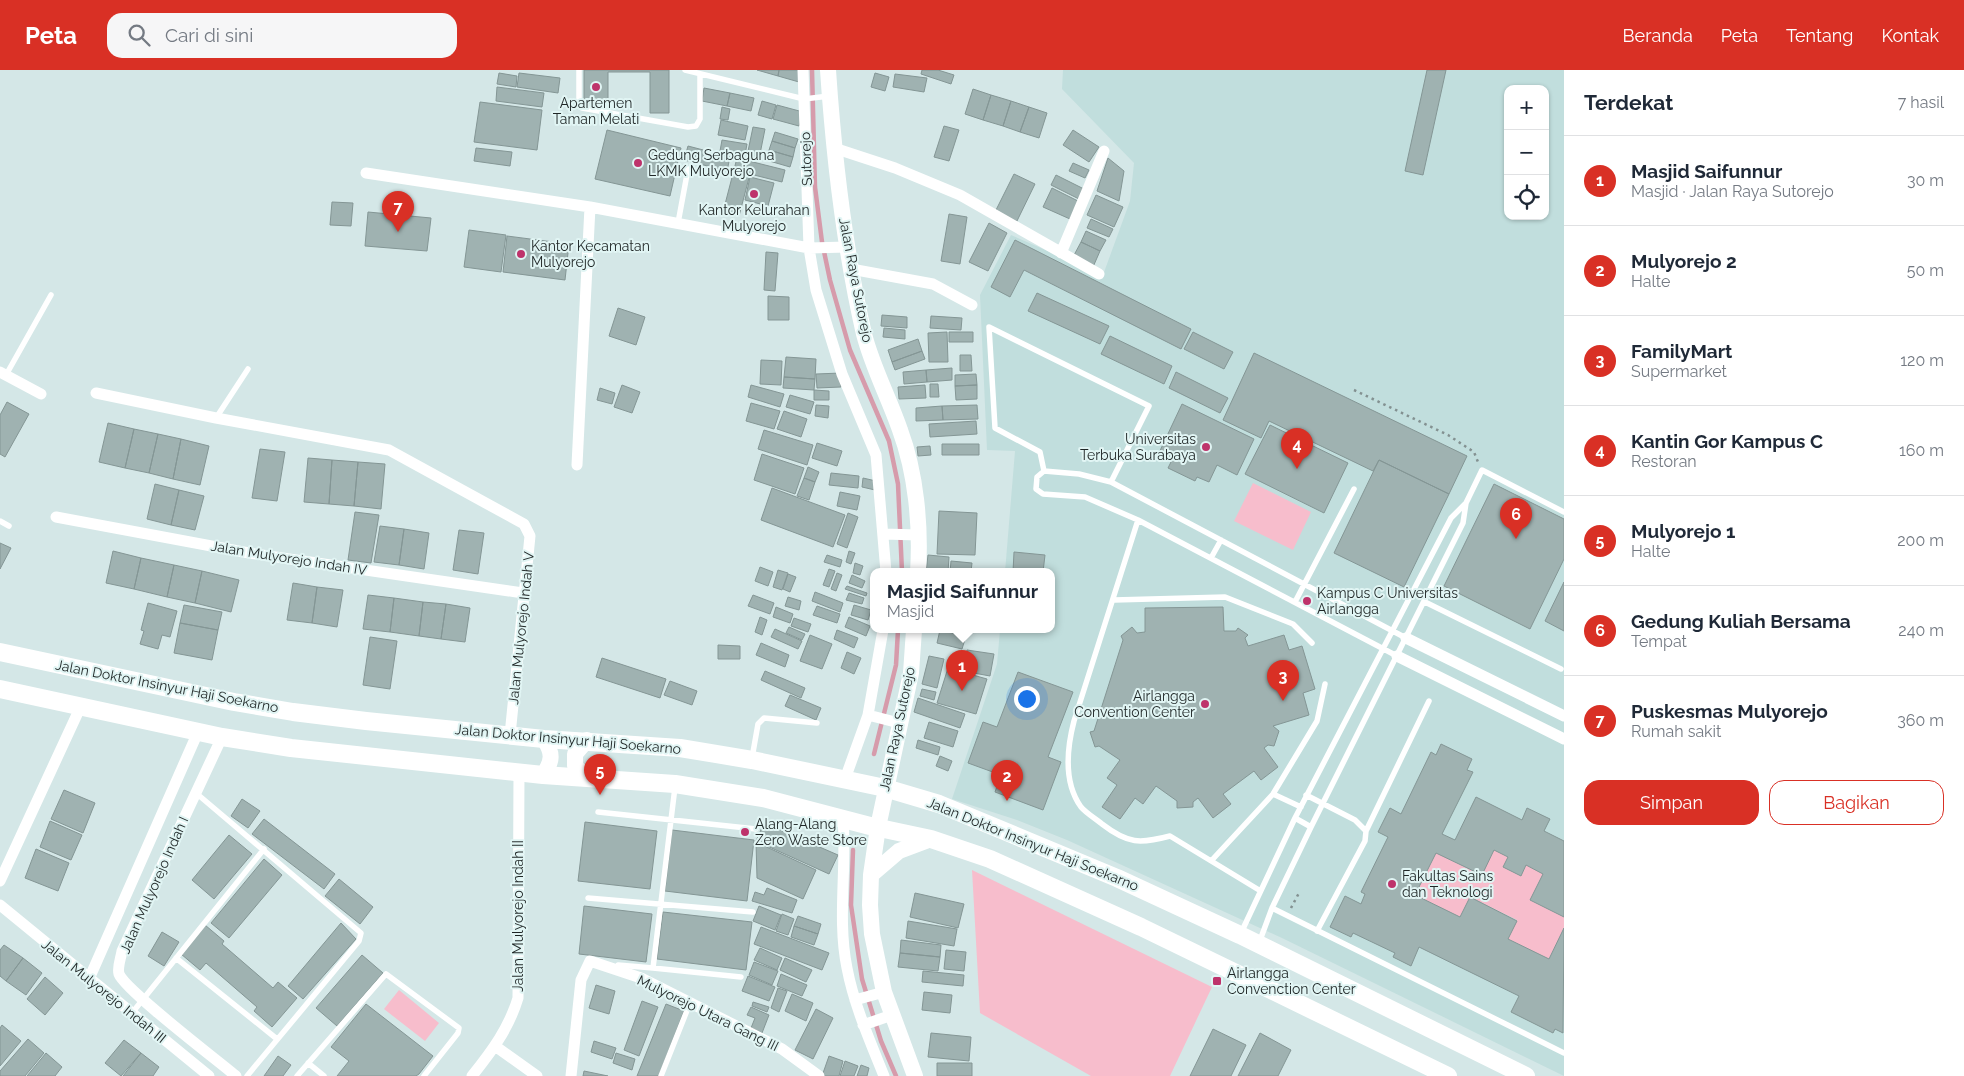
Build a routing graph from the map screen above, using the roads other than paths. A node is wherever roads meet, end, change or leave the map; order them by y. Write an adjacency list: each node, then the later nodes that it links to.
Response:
1 (579, 70): 5 (lane)
2 (685, 70): 5 (lane)
3 (803, 70): 7 (street, Sutorejo)
4 (828, 70): 6 (main road, Jalan Raya Sutorejo)
5 (700, 74): 7 (lane)
6 (828, 96): 7 (lane); 8 (main road, Jalan Raya Sutorejo)
7 (807, 99): 15 (street, Sutorejo)
8 (834, 148): 14 (main road, Jalan Raya Sutorejo); 16 (street)
9 (1104, 151): 16 (street)
10 (688, 169): 13 (lane)
11 (366, 173): 12 (street)
12 (590, 207): 13 (street); 26 (street)
13 (678, 223): 15 (street)
14 (842, 247): 15 (street); 17 (main road, Jalan Raya Sutorejo)
15 (812, 249): 36 (street, Sutorejo)
16 (1061, 253): 18 (street)
17 (851, 269): 20 (street); 37 (main road, Jalan Raya Sutorejo)
18 (1099, 274)
19 (50, 295): 22 (lane)
20 (972, 305)
21 (248, 370): 25 (lane)
22 (3, 373): 24 (street)
23 (96, 393): 25 (street, Jalan Mulyorejo Indah V)
24 (41, 394)
25 (216, 418): 43 (street, Jalan Mulyorejo Indah V)
26 (577, 465)
27 (1044, 471): 28 (lane); 28 (lane); 33 (lane)
28 (1111, 482): 38 (lane)
29 (1354, 489): 42 (lane)
30 (1466, 503): 31 (lane); 46 (lane); 47 (lane)
31 (1564, 512)
32 (56, 517): 43 (street, Jalan Mulyorejo Indah IV)
33 (1138, 520): 39 (lane); 44 (lane)
34 (0, 521): 35 (lane)
35 (9, 526)
36 (888, 534): 37 (street); 40 (street, Sutorejo)
37 (914, 535): 41 (main road, Jalan Raya Sutorejo)
38 (1221, 540): 39 (lane); 42 (lane)
39 (1211, 558): 45 (lane)
40 (886, 568)
41 (918, 568)
42 (1304, 585): 45 (lane); 47 (lane)
43 (523, 593): 64 (street, Jalan Mulyorejo Indah V)
44 (1114, 600): 51 (lane); 91 (lane)
45 (1295, 602): 52 (lane)
46 (1424, 602): 50 (lane); 55 (lane)
47 (1393, 632): 50 (lane); 52 (lane)
48 (883, 633): 59 (street)
49 (914, 633): 62 (main road, Jalan Raya Sutorejo)
50 (1406, 638): 54 (lane); 60 (street)
51 (1312, 643)
52 (1384, 650): 54 (lane); 79 (lane)
53 (0, 652): 64 (main road, Jalan Doktor Insinyur Haji Soekarno)
54 (1397, 656): 66 (street); 80 (lane)
55 (1563, 668)
56 (1324, 684): 78 (lane)
57 (0, 689): 61 (main road)
58 (1429, 701): 88 (lane)
59 (870, 716): 62 (street); 74 (street)
60 (1564, 716)
61 (74, 720): 68 (main road); 93 (street)
62 (896, 722): 76 (main road, Jalan Raya Sutorejo)
63 (817, 723): 70 (lane)
64 (510, 734): 65 (main road, Jalan Doktor Insinyur Haji Soekarno)
65 (544, 739): 67 (main road, Jalan Doktor Insinyur Haji Soekarno); 72 (main road)
66 (1564, 739)
67 (587, 740): 70 (main road, Jalan Doktor Insinyur Haji Soekarno); 73 (main road)
68 (192, 745): 69 (main road); 96 (street, Jalan Mulyorejo Indah I)
69 (215, 749): 71 (main road); 77 (street, Jalan Mulyorejo Indah I)
70 (752, 760): 74 (main road, Jalan Doktor Insinyur Haji Soekarno)
71 (519, 772): 72 (main road); 118 (street, Jalan Mulyorejo Indah II)
72 (543, 775): 73 (main road)
73 (586, 777): 75 (main road)
74 (850, 780): 76 (main road, Jalan Doktor Insinyur Haji Soekarno)
75 (675, 784): 84 (lane); 85 (main road)
76 (880, 786): 85 (main road, Jalan Raya Sutorejo); 103 (main road, Jalan Doktor Insinyur Haji Soekarno)
77 (196, 792): 90 (lane); 100 (street, Jalan Mulyorejo Indah I)
78 (1273, 794): 81 (lane); 91 (lane)
79 (1306, 796): 80 (lane); 81 (lane)
80 (1323, 804): 86 (lane); 88 (lane)
81 (1301, 807): 83 (lane)
82 (598, 812): 84 (lane)
83 (1295, 818): 86 (lane); 94 (lane)
84 (670, 820): 87 (lane); 97 (lane)
85 (861, 823): 89 (main road); 92 (main road, Jalan Raya Sutorejo); 112 (street)
86 (1312, 827): 99 (lane)
87 (756, 829)
88 (1366, 831): 102 (lane)
89 (930, 838): 92 (main road); 134 (main road)
90 (264, 849): 105 (lane); 117 (lane)
91 (1212, 860): 94 (lane)
92 (871, 875): 110 (main road, Jalan Raya Sutorejo)
93 (0, 881)
94 (1259, 890): 103 (lane)
95 (588, 898): 97 (lane)
96 (122, 904): 100 (street); 109 (street, Jalan Mulyorejo Indah I)
97 (661, 904): 101 (lane); 107 (lane)
98 (0, 905): 109 (street, Jalan Mulyorejo Indah III)
99 (1272, 908): 102 (lane); 104 (lane)
100 (140, 912): 111 (street, Jalan Mulyorejo Indah I)
101 (753, 912)
102 (1317, 931): 119 (lane)
103 (1240, 935): 104 (main road, Jalan Doktor Insinyur Haji Soekarno)
104 (1258, 944): 135 (main road, Jalan Doktor Insinyur Haji Soekarno)
105 (176, 958): 111 (lane); 117 (lane)
106 (618, 965): 107 (lane)
107 (654, 968): 108 (lane)
108 (742, 978)
109 (89, 979): 114 (street, Jalan Mulyorejo Indah III)
110 (881, 993): 112 (street); 115 (main road, Jalan Raya Sutorejo)
111 (142, 998): 114 (lane); 122 (street, Jalan Mulyorejo Indah I)
112 (859, 998): 116 (street)
113 (690, 1003): 129 (street, Mulyorejo Utara Gang III); 130 (lane); 131 (street, Mulyorejo Utara Gang III)
114 (131, 1014): 121 (street, Jalan Mulyorejo Indah III)
115 (888, 1016): 116 (street); 133 (main road, Jalan Raya Sutorejo)
116 (867, 1023): 132 (street)
117 (277, 1039): 123 (lane)
118 (495, 1046): 127 (street, Jalan Mulyorejo Indah II); 128 (street)
119 (1564, 1053)
120 (308, 1063): 124 (lane); 125 (lane); 126 (lane)
121 (208, 1076)
122 (236, 1076)
123 (247, 1076)
124 (297, 1076)
125 (324, 1076)
126 (424, 1076)
127 (472, 1076)
128 (537, 1076)
129 (572, 1076)
130 (661, 1076)
131 (819, 1076)
132 (884, 1076)
133 (915, 1076)
134 (1448, 1076)
135 (1526, 1076)

